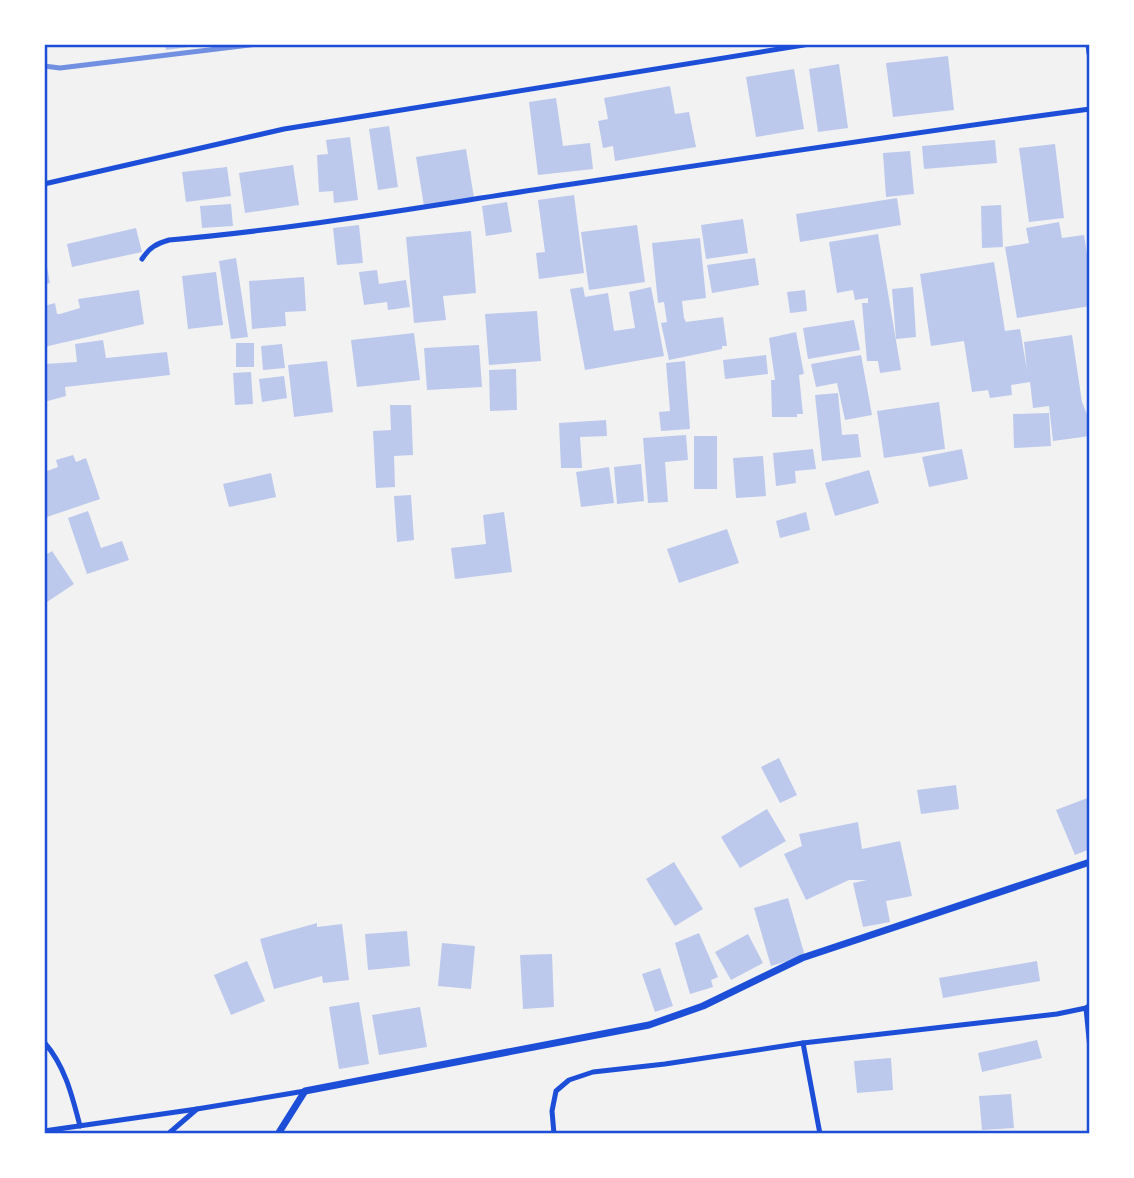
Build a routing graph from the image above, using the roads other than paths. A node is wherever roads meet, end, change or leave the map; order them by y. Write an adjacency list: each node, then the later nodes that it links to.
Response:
1 (810, 44): 5 (lane)
2 (1088, 44): 3 (street)
3 (1090, 53)
4 (1090, 109): 6 (lane)
5 (44, 184)
6 (142, 259)
7 (1090, 862): 12 (street)
8 (1088, 1007): 10 (lane); 11 (lane)
9 (44, 1042): 14 (lane)
10 (803, 1043): 18 (lane); 19 (lane)
11 (1090, 1049)
12 (305, 1091): 13 (lane); 17 (street)
13 (197, 1109): 14 (lane); 16 (lane)
14 (80, 1126): 15 (lane)
15 (44, 1131)
16 (168, 1134)
17 (278, 1134)
18 (554, 1134)
19 (820, 1134)

